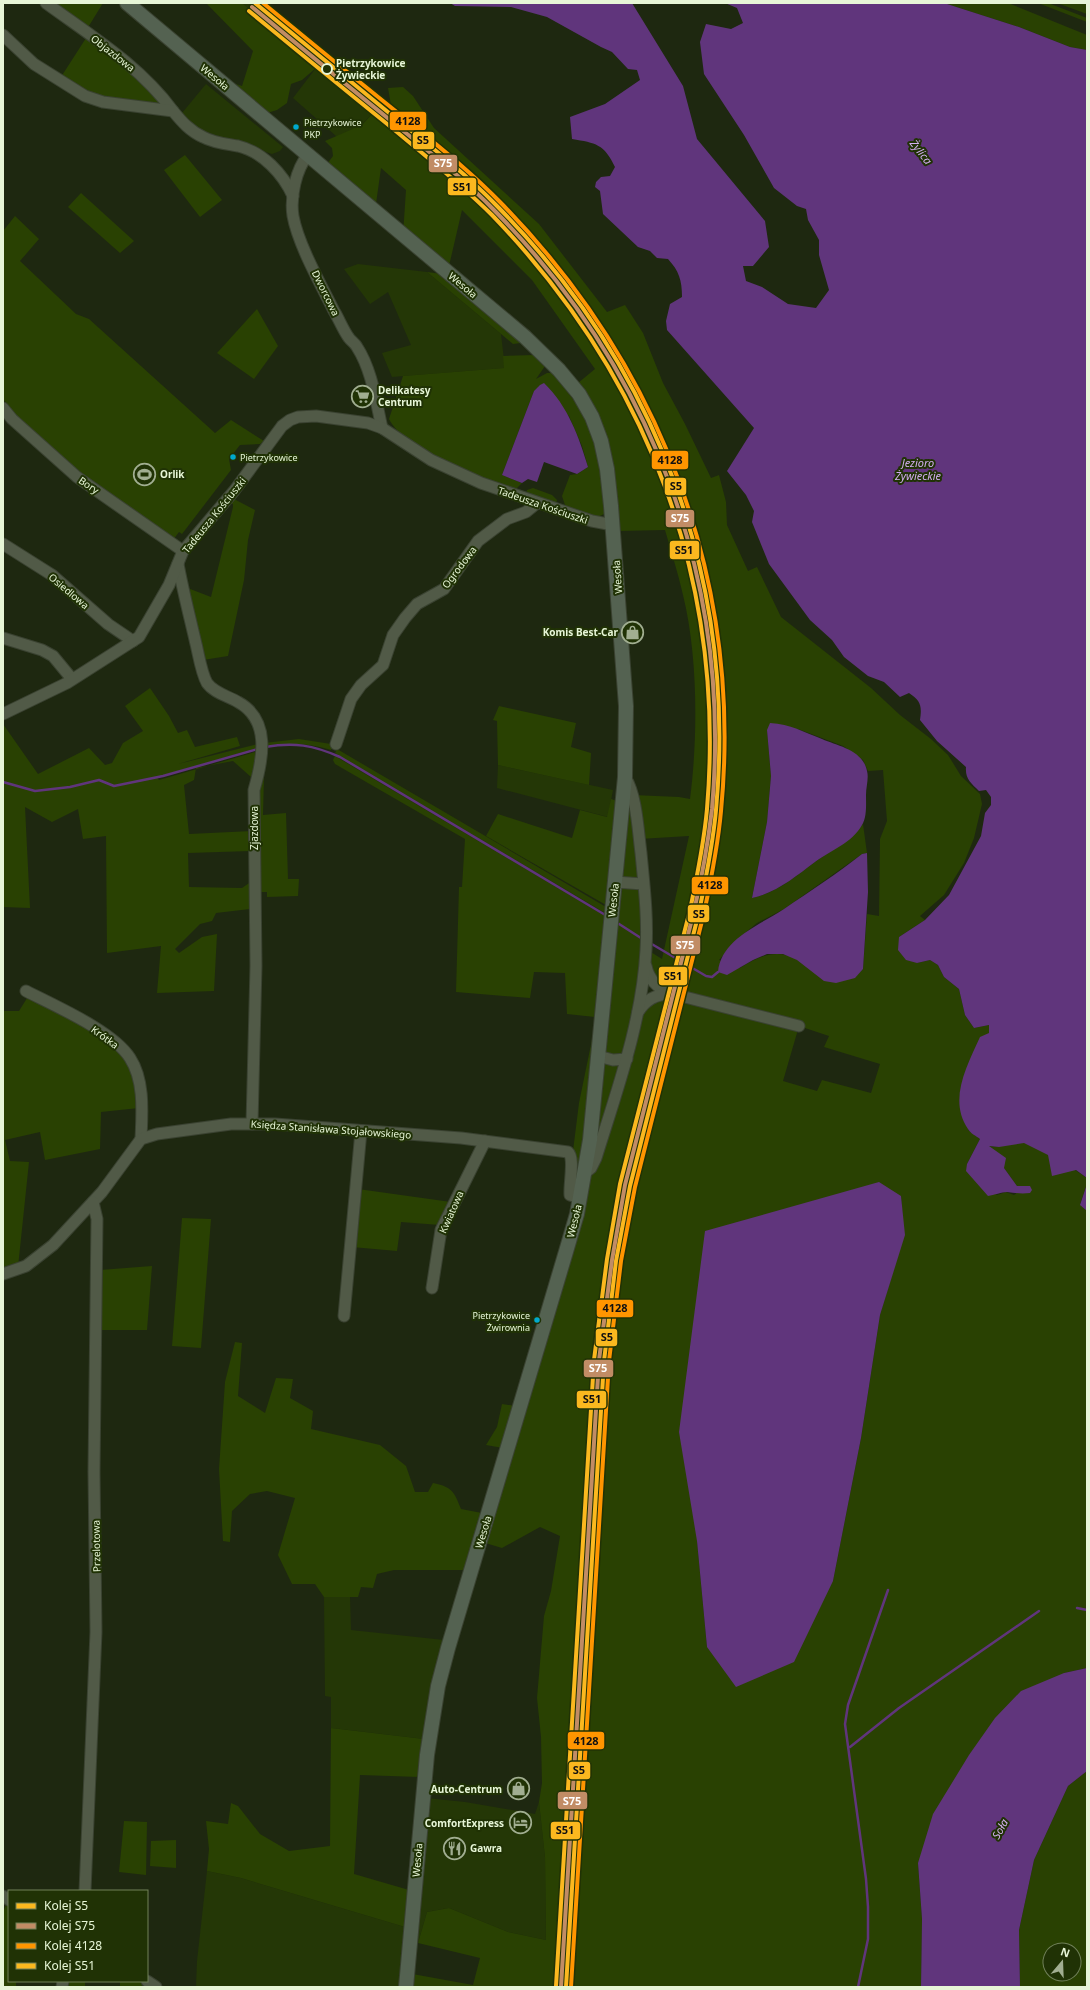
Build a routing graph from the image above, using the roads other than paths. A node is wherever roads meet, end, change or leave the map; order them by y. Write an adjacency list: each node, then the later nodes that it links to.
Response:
1 (46, 3): 4 (street, Objazdowa)
2 (127, 3): 5 (main road, Wesoła)
3 (3, 35): 4 (street)
4 (173, 111): 6 (street, Objazdowa)
5 (308, 155): 6 (street, Dworcowa); 10 (main road, Wesoła)
6 (293, 196): 8 (street, Dworcowa)
7 (3, 408): 12 (street, Bory)
8 (382, 428): 9 (street, Tadeusza Kościuszki); 12 (street, Tadeusza Kościuszki)
9 (537, 504): 10 (street, Tadeusza Kościuszki); 18 (street, Ogrodowa)
10 (613, 524): 19 (main road, Wesoła)
11 (3, 544): 15 (street, Osiedlowa)
12 (183, 551): 13 (street, Tadeusza Kościuszki)
13 (178, 563): 15 (street, Tadeusza Kościuszki); 29 (street, Zjazdowa)
14 (3, 638): 16 (street)
15 (134, 641): 16 (street, Tadeusza Kościuszki)
16 (72, 679): 17 (street, Tadeusza Kościuszki)
17 (3, 714)
18 (336, 744)
19 (625, 777): 20 (main road, Wesoła); 21 (street)
20 (615, 882): 21 (street); 27 (main road, Wesoła)
21 (644, 884): 22 (street)
22 (646, 954): 24 (street); 25 (street)
23 (26, 991): 31 (street, Krótka)
24 (673, 994): 25 (street); 26 (street)
25 (637, 1014): 28 (street)
26 (799, 1026)
27 (598, 1056): 28 (street); 33 (main road, Wesoła)
28 (626, 1059): 33 (street)
29 (252, 1124): 30 (street, Księdza Stanisława Stojałowskiego); 31 (street, Księdza Stanisława Stojałowskiego)
30 (361, 1131): 32 (street, Księdza Stanisława Stojałowskiego); 38 (street)
31 (141, 1139): 35 (street)
32 (485, 1141): 34 (street, Księdza Stanisława Stojałowskiego); 37 (street, Kwiatowa)
33 (585, 1173): 34 (main road, Wesoła)
34 (580, 1198): 40 (main road, Wesoła)
35 (93, 1202): 36 (street); 39 (street, Przelotowa)
36 (3, 1274)
37 (432, 1288)
38 (344, 1316)
39 (85, 1890)
40 (406, 1987)

